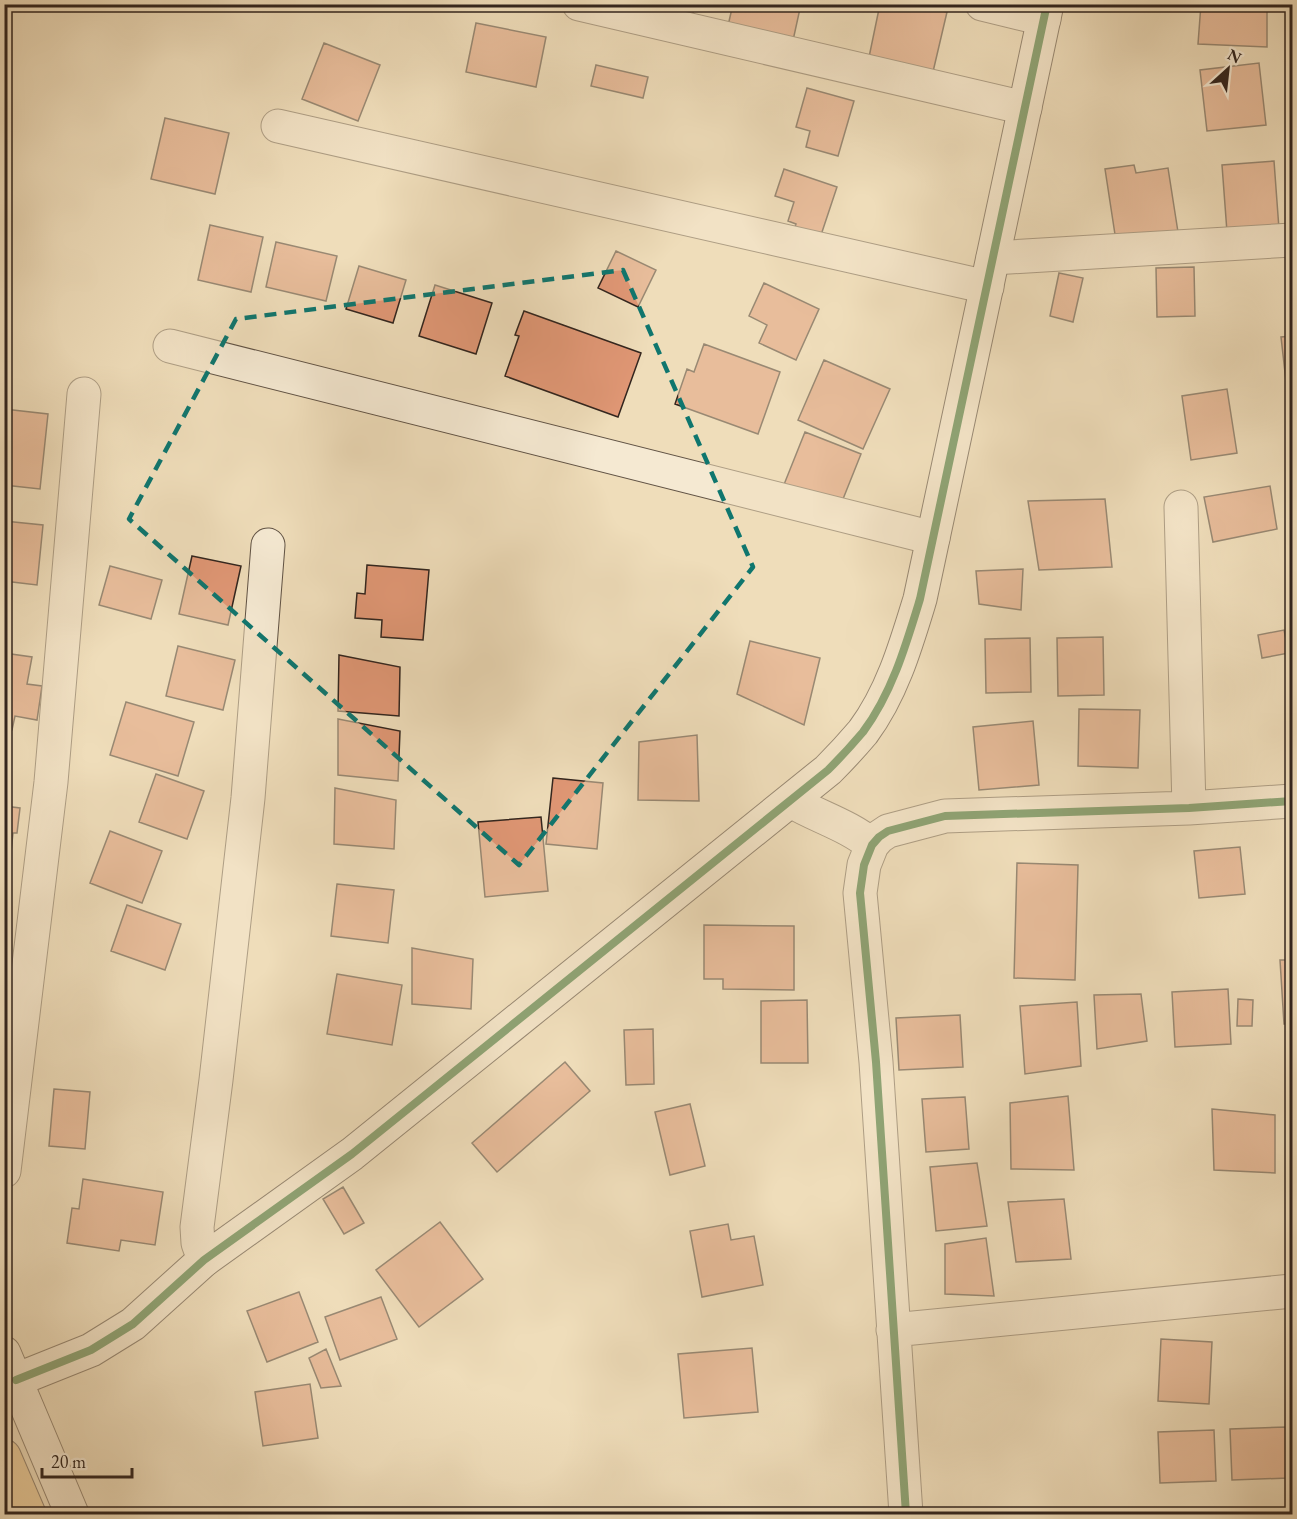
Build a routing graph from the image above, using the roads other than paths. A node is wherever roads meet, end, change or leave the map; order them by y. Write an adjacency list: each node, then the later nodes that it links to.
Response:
1 (579, 4): 4 (street)
2 (982, 4): 3 (street)
3 (1046, 12): 4 (street)
4 (1025, 108): 7 (street)
5 (278, 126): 7 (street)
6 (1293, 240): 7 (street)
7 (990, 272): 11 (street)
8 (170, 346): 11 (street)
9 (84, 394): 17 (street)
10 (1181, 507): 15 (street)
11 (933, 538): 13 (street)
12 (268, 545): 18 (street)
13 (791, 801): 16 (street); 18 (street)
14 (1293, 801): 15 (street)
15 (1189, 808): 16 (street)
16 (861, 837): 20 (street)
17 (4, 1171)
18 (204, 1260): 21 (street)
19 (1293, 1291): 20 (street)
20 (893, 1330): 25 (street)
21 (10, 1367): 24 (street)
22 (4, 1456): 23 (highway)
23 (29, 1515)
24 (72, 1515)
25 (906, 1515)

